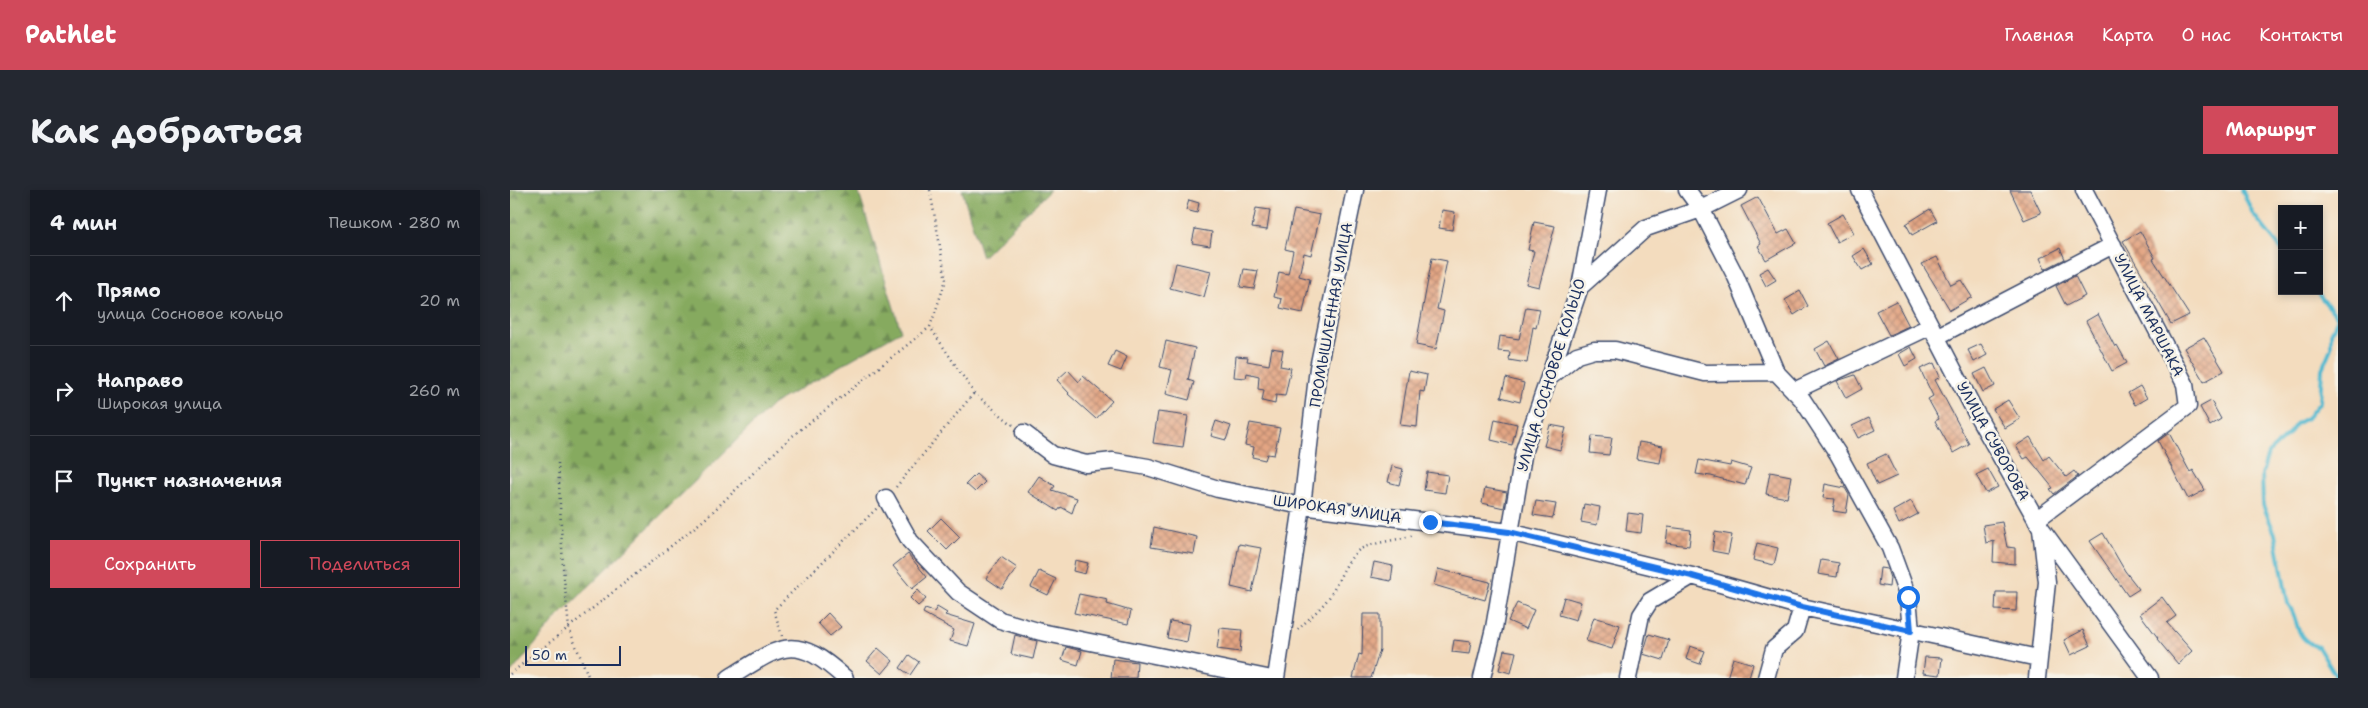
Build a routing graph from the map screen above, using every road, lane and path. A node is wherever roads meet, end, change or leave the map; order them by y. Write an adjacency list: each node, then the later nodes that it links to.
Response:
1 (930, 190): 11 (path)
2 (1355, 190): 20 (street, ПРОМЫШЛЕННАЯ УЛИЦА)
3 (1598, 190): 10 (street, УЛИЦА СОСНОВОЕ КОЛЬЦО)
4 (1687, 190): 8 (street)
5 (1739, 190): 8 (street)
6 (1860, 190): 12 (street, УЛИЦА СУВОРОВА)
7 (2084, 190): 9 (street, УЛИЦА МАРШАКА)
8 (1701, 209): 10 (street); 13 (street)
9 (2113, 245): 12 (street); 22 (street, УЛИЦА МАРШАКА)
10 (1580, 287): 14 (street, УЛИЦА СОСНОВОЕ КОЛЬЦО)
11 (930, 327): 16 (path); 26 (path)
12 (1934, 332): 15 (street); 22 (street, УЛИЦА СУВОРОВА)
13 (1776, 372): 14 (street); 15 (street)
14 (1550, 378): 23 (street, УЛИЦА СОСНОВОЕ КОЛЬЦО)
15 (1794, 391): 28 (street)
16 (974, 393): 17 (path); 19 (path)
17 (1024, 433): 20 (street, ШИРОКАЯ УЛИЦА)
18 (558, 463): 26 (path)
19 (886, 498): 29 (path); 35 (street)
20 (1302, 506): 21 (street, ШИРОКАЯ УЛИЦА); 36 (street, ПРОМЫШЛЕННАЯ УЛИЦА)
21 (1430, 522): 23 (street, ШИРОКАЯ УЛИЦА); 27 (path)
22 (2039, 524): 30 (street); 42 (street, УЛИЦА СУВОРОВА)
23 (1509, 532): 24 (street, ШИРОКАЯ УЛИЦА); 37 (street, УЛИЦА СОСНОВОЕ КОЛЬЦО)
24 (1692, 576): 25 (street, ШИРОКАЯ УЛИЦА); 38 (street)
25 (1802, 607): 28 (street, ШИРОКАЯ УЛИЦА); 39 (street)
26 (570, 629): 31 (path); 32 (path)
27 (1297, 631)
28 (1911, 631): 30 (street, ШИРОКАЯ УЛИЦА); 40 (street)
29 (792, 647): 33 (street); 34 (street)
30 (2038, 658): 41 (street)
31 (510, 674)
32 (589, 678)
33 (729, 678)
34 (845, 678)
35 (1267, 678)
36 (1276, 678)
37 (1482, 678)
38 (1628, 678)
39 (1766, 678)
40 (1904, 678)
41 (2037, 678)
42 (2150, 678)

